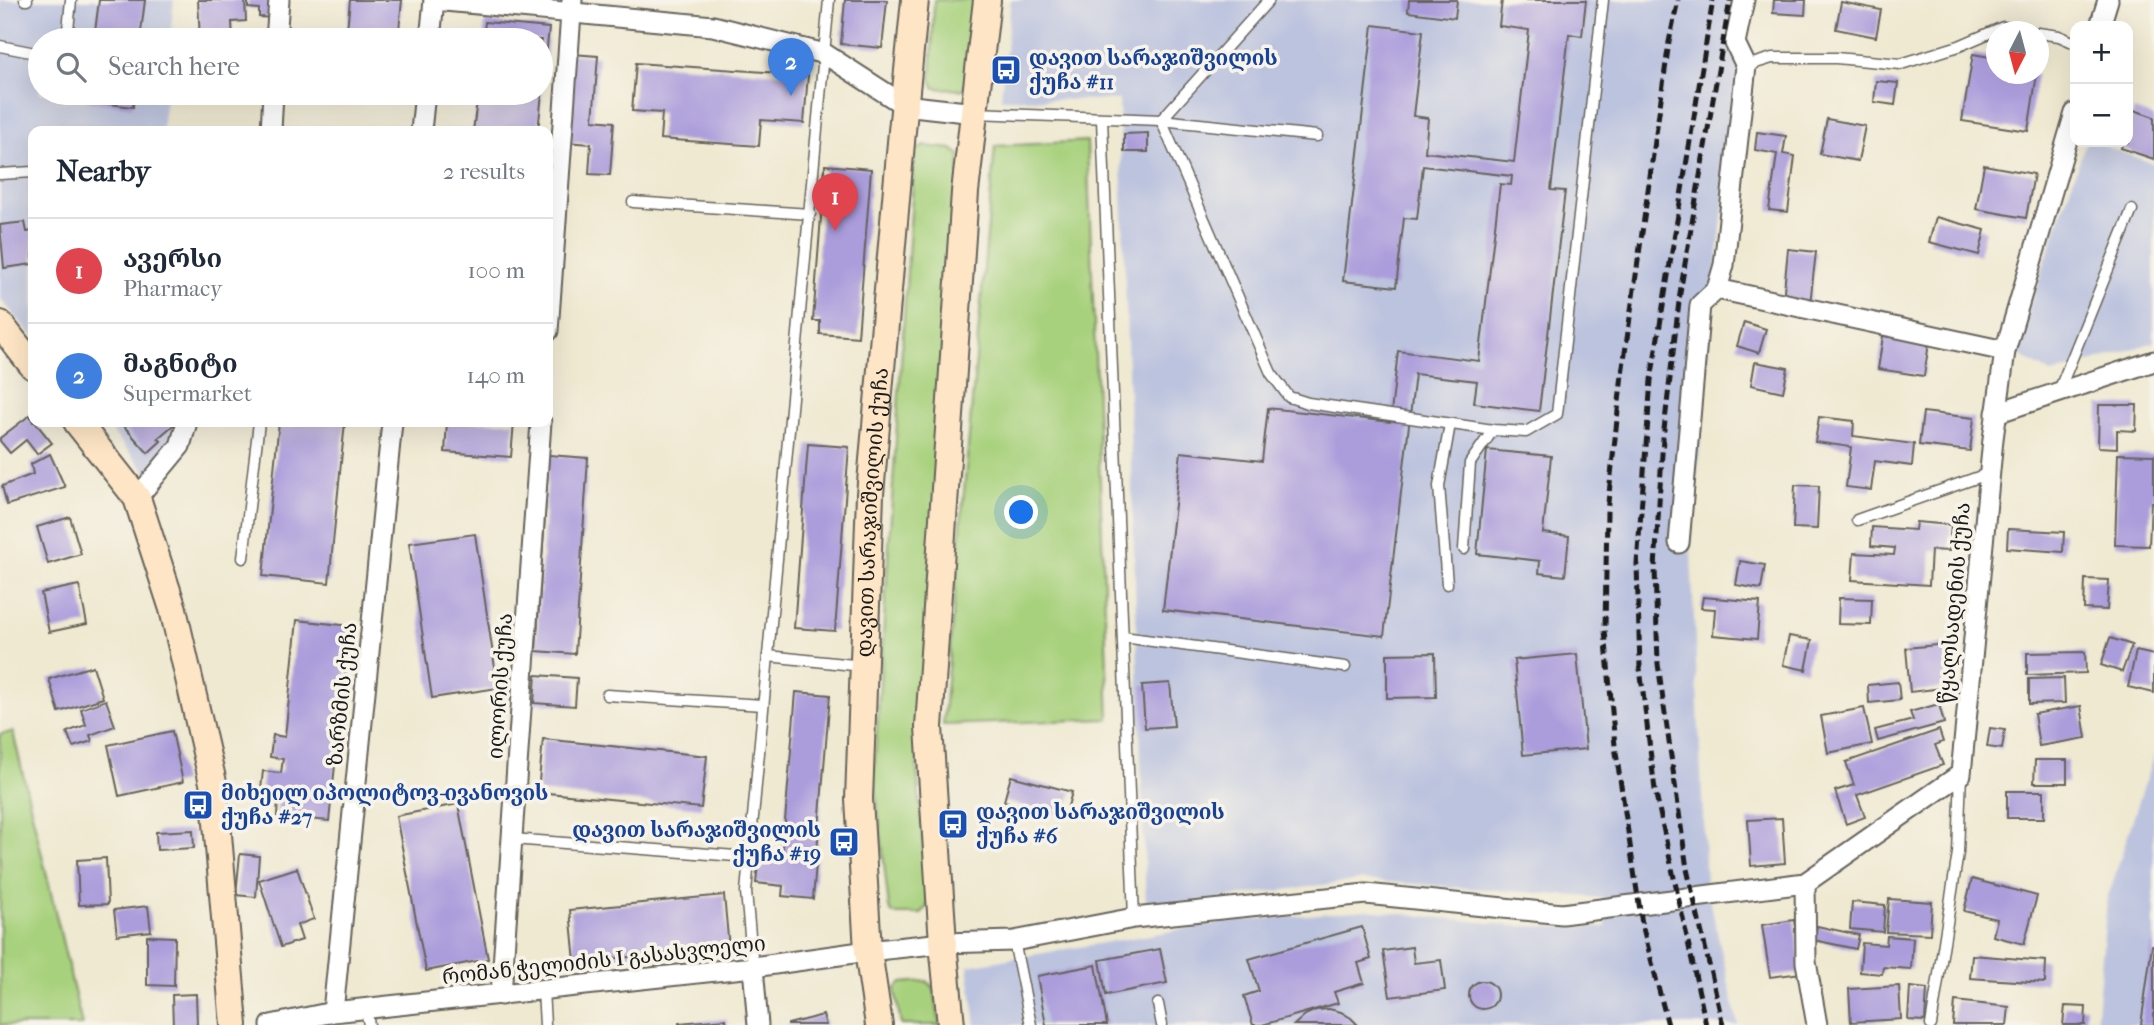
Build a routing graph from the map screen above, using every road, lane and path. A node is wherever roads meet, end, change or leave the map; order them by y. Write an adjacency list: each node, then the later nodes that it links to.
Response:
1 (71, 0): 13 (lane)
2 (279, 0): 14 (street)
3 (434, 0): 11 (street); 15 (street)
4 (829, 0): 21 (lane)
5 (915, 0): 25 (main road, დავით სარაჯიშვილის ქუჩა)
6 (986, 0): 26 (main road)
7 (1269, 0): 28 (lane)
8 (1604, 0): 52 (lane)
9 (1744, 0): 22 (street)
10 (2108, 0): 12 (street)
11 (571, 7): 21 (street); 37 (street)
12 (2102, 21)
13 (68, 28)
14 (277, 28)
15 (431, 28)
16 (1986, 34): 22 (lane)
17 (2049, 34): 18 (lane)
18 (2070, 41)
19 (0, 46): 20 (lane)
20 (28, 52)
21 (825, 54): 25 (street); 38 (lane)
22 (1746, 66): 39 (street)
23 (272, 105): 29 (street)
24 (424, 105): 30 (street)
25 (904, 105): 26 (street); 62 (main road, დავით სარაჯიშვილის ქუჩა)
26 (975, 113): 27 (lane); 72 (main road)
27 (1102, 119): 28 (lane); 60 (lane)
28 (1161, 120): 32 (lane); 46 (lane)
29 (271, 126)
30 (422, 126)
31 (2070, 130): 41 (street, წყალსადენის ქუჩა)
32 (1317, 136)
33 (28, 172): 34 (lane)
34 (0, 174)
35 (633, 202): 38 (lane)
36 (2132, 210): 44 (lane)
37 (553, 212)
38 (810, 214): 61 (lane)
39 (1717, 289): 41 (street); 56 (street)
40 (0, 324): 42 (main road)
41 (2005, 351): 45 (street, წყალსადენის ქუჩა)
42 (28, 360)
43 (2154, 361): 44 (street)
44 (2058, 393): 45 (street)
45 (1996, 413): 53 (street, წყალსადენის ქუჩა)
46 (1450, 424): 52 (lane); 59 (lane)
47 (81, 427): 54 (main road)
48 (186, 427): 54 (street)
49 (258, 427): 58 (lane)
50 (392, 427): 78 (street, ზარზმის ქუჩა)
51 (541, 427): 67 (street, ილორის ქუჩა)
52 (1493, 430): 57 (lane)
53 (1990, 472): 55 (lane); 66 (street, წყალსადენის ქუჩა)
54 (137, 498): 80 (main road)
55 (1857, 520)
56 (1679, 542)
57 (1464, 548)
58 (243, 558)
59 (1447, 584)
60 (1123, 638): 63 (lane); 70 (lane)
61 (768, 656): 62 (lane); 65 (lane)
62 (864, 666): 73 (main road, დავით სარაჯიშვილის ქუჩა)
63 (1345, 667)
64 (607, 695): 65 (lane)
65 (763, 705): 68 (lane)
66 (1961, 774): 69 (street); 89 (lane)
67 (512, 839): 68 (lane); 76 (street, ილორის ქუჩა)
68 (749, 857): 74 (lane)
69 (1805, 883): 70 (street, რომან ჭელიძის I გასასვლელი); 88 (street)
70 (1134, 918): 71 (street, რომან ჭელიძის I გასასვლელი)
71 (1014, 941): 72 (street, რომან ჭელიძის I გასასვლელი); 86 (lane)
72 (943, 943): 73 (street, რომან ჭელიძის I გასასვლელი); 85 (main road)
73 (868, 951): 74 (street, რომან ჭელიძის I გასასვლელი); 84 (main road, დავით სარაჯიშვილის ქუჩა)
74 (753, 967): 75 (street, რომან ჭელიძის I გასასვლელი); 83 (street)
75 (543, 990): 76 (street, რომან ჭელიძის I გასასვლელი); 82 (lane)
76 (501, 995): 79 (street, რომან ჭელიძის I გასასვლელი)
77 (1158, 1004): 87 (lane)
78 (333, 1012): 79 (street, რომან ჭელიძის I გასასვლელი); 81 (street, რომან ჭელიძის I გასასვლელი)
79 (368, 1017)
80 (234, 1025)
81 (271, 1025)
82 (545, 1025)
83 (758, 1025)
84 (879, 1025)
85 (951, 1025)
86 (1031, 1025)
87 (1162, 1025)
88 (1817, 1025)
89 (1931, 1025)

